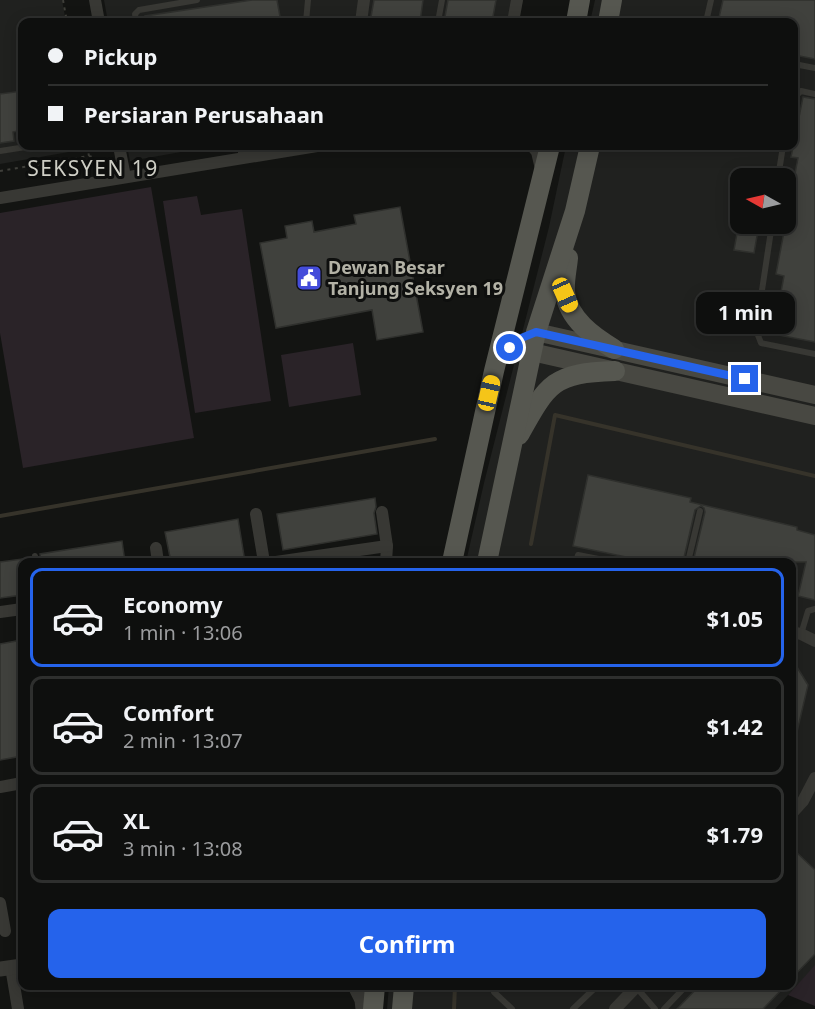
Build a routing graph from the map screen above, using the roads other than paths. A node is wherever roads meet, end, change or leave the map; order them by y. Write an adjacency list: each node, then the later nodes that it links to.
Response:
1 (95, 0): 10 (street)
2 (197, 0): 11 (lane)
3 (308, 0): 12 (lane)
4 (364, 0): 13 (street)
5 (442, 0): 14 (lane)
6 (516, 0): 15 (street)
7 (580, 0): 16 (main road)
8 (612, 0): 17 (main road)
9 (711, 0): 18 (lane)
10 (98, 18)
11 (136, 18)
12 (306, 18)
13 (362, 18)
14 (439, 18)
15 (514, 18)
16 (577, 18)
17 (609, 18)
18 (707, 18)
19 (798, 65): 20 (lane)
20 (815, 68)
21 (798, 94): 22 (lane)
22 (815, 94)
23 (18, 148): 30 (lane)
24 (120, 150): 33 (street)
25 (266, 150): 31 (street)
26 (535, 150): 34 (street)
27 (549, 150): 34 (main road)
28 (590, 150): 36 (main road)
29 (782, 150): 32 (lane)
30 (0, 151)
31 (241, 152): 33 (street)
32 (780, 168)
33 (124, 177): 35 (street)
34 (543, 179): 38 (main road)
35 (0, 198)
36 (575, 211): 39 (main road); 40 (main road)
37 (770, 234): 41 (lane)
38 (510, 308): 39 (main road); 43 (main road)
39 (529, 341): 40 (main road); 42 (main road); 43 (main road); 46 (main road)
40 (614, 349): 44 (main road)
41 (815, 354)
42 (615, 370): 45 (main road); 46 (main road)
43 (494, 371): 50 (main road)
44 (813, 393)
45 (815, 416)
46 (508, 455): 59 (main road)
47 (699, 511): 62 (lane)
48 (382, 512): 51 (street)
49 (256, 514): 54 (street)
50 (459, 530): 57 (main road); 58 (main road)
51 (387, 546): 55 (street); 56 (street)
52 (156, 548): 53 (street)
53 (157, 558)
54 (263, 558)
55 (304, 558)
56 (386, 558)
57 (453, 558)
58 (482, 558)
59 (488, 558)
60 (577, 558): 61 (lane)
61 (593, 558)
62 (689, 558)
63 (815, 609): 66 (lane)
64 (18, 610): 65 (street)
65 (0, 612)
66 (797, 633): 67 (street)
67 (815, 641)
68 (815, 778): 71 (street)
69 (18, 784): 70 (street)
70 (0, 787)
71 (796, 809)
72 (0, 903): 73 (street)
73 (5, 931)
74 (11, 967): 84 (street)
75 (357, 990): 85 (street)
76 (375, 990): 86 (main road)
77 (404, 990): 87 (main road)
78 (593, 990): 89 (lane)
79 (633, 990): 83 (street)
80 (639, 990): 90 (lane)
81 (682, 990): 91 (lane)
82 (494, 992): 88 (lane)
83 (620, 1007)
84 (18, 1009)
85 (363, 1009)
86 (373, 1009)
87 (402, 1009)
88 (512, 1009)
89 (573, 1009)
90 (655, 1009)
91 (664, 1009)

